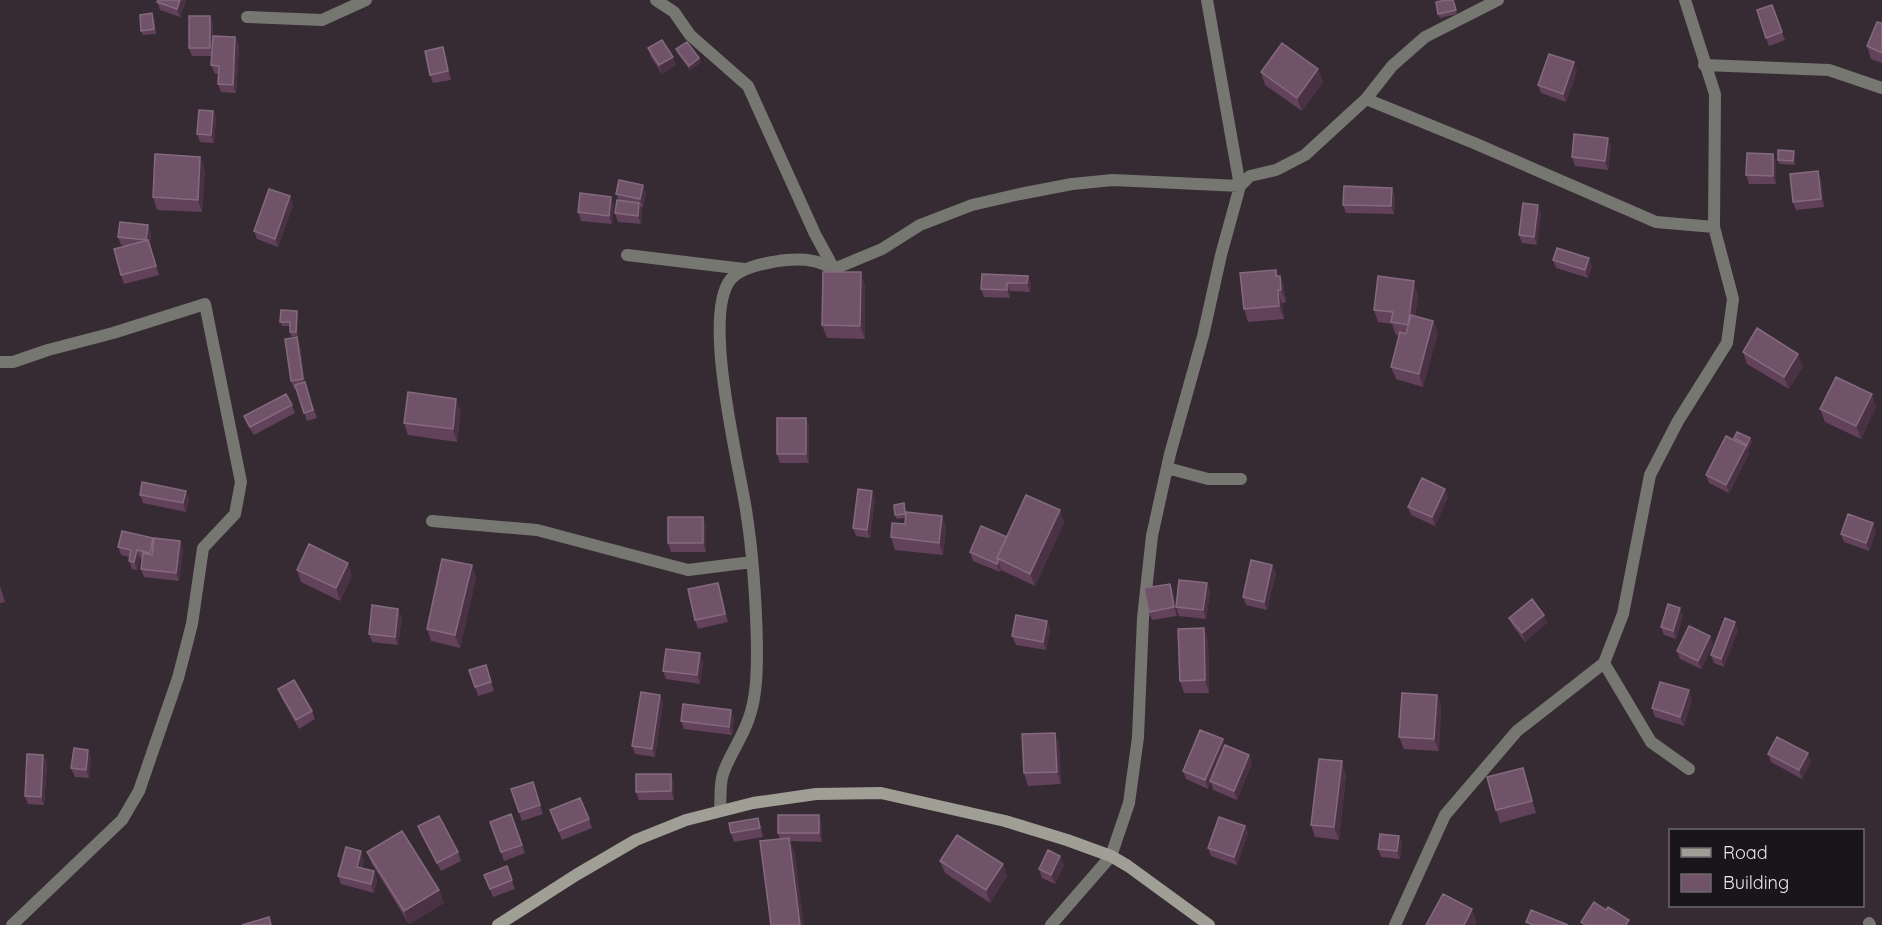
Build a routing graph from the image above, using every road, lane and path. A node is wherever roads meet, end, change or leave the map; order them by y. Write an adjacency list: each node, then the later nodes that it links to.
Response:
1 (366, 0): 6 (street)
2 (656, 0): 14 (street)
3 (1207, 0): 10 (street)
4 (1498, 0): 9 (street)
5 (1684, 0): 7 (street)
6 (247, 18)
7 (1704, 65): 8 (street); 11 (street)
8 (1882, 88)
9 (1366, 99): 10 (street); 11 (street)
10 (1240, 186): 14 (street); 16 (street)
11 (1714, 227): 20 (street)
12 (627, 255): 13 (street)
13 (744, 269): 14 (street); 19 (street)
14 (834, 269)
15 (0, 362): 24 (street)
16 (1167, 468): 17 (street); 23 (street)
17 (1241, 479)
18 (432, 521): 19 (street)
19 (752, 562): 22 (street)
20 (1604, 663): 21 (street); 28 (street)
21 (1689, 769)
22 (720, 811): 23 (street); 25 (street)
23 (1111, 856): 26 (street); 27 (street)
24 (12, 925)
25 (498, 925)
26 (1051, 925)
27 (1209, 925)
28 (1395, 925)

